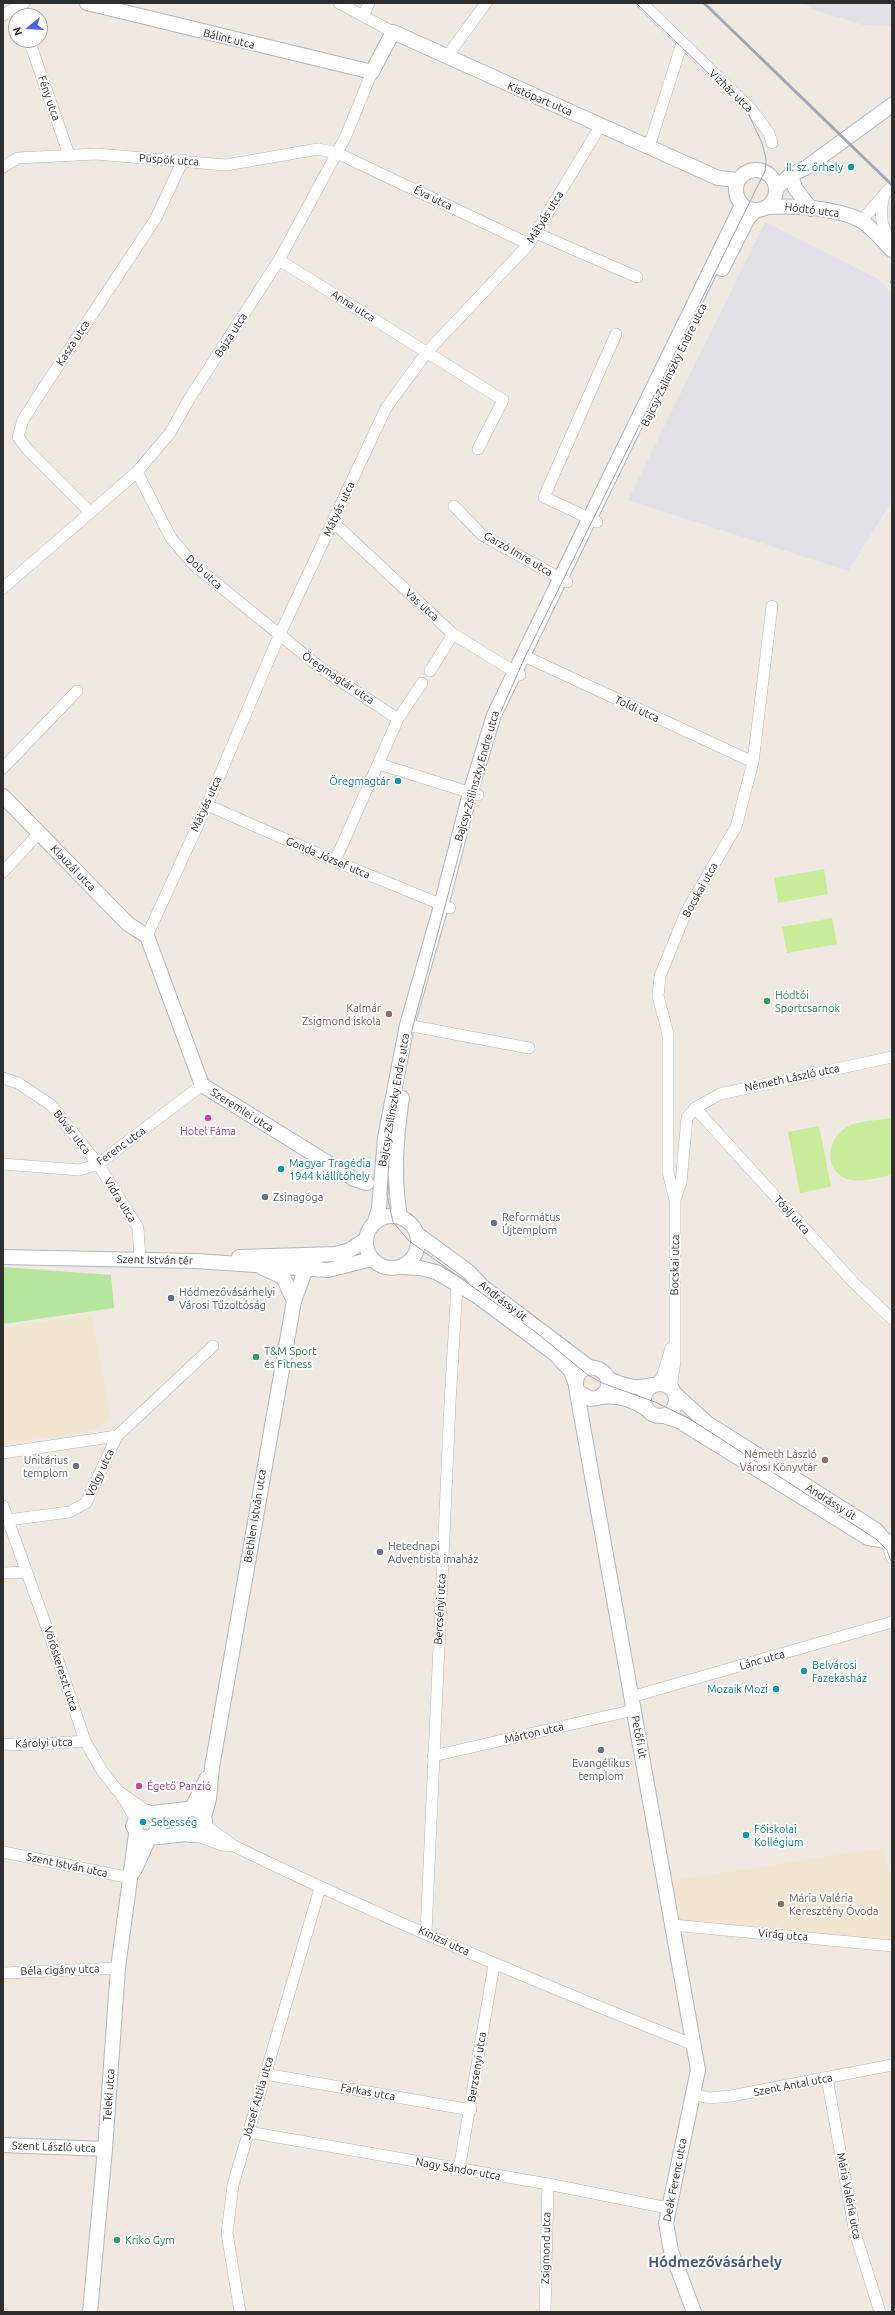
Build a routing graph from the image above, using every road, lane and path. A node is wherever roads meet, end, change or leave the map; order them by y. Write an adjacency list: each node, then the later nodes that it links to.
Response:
1 (87, 3): 11 (street, Bálint utca)
2 (339, 3): 6 (street, Kistópart utca)
3 (369, 3): 6 (street)
4 (486, 3): 10 (street)
5 (642, 3): 8 (street, Vízház utca)
6 (363, 16): 7 (street, Kistópart utca)
7 (393, 32): 10 (street, Kistópart utca); 11 (street, Bajza utca)
8 (682, 43): 14 (street, Vízház utca); 15 (street)
9 (32, 48): 17 (street, Fény utca)
10 (449, 58): 13 (street, Kistópart utca)
11 (372, 72): 16 (street, Bajza utca)
12 (892, 104): 20 (street)
13 (601, 125): 15 (street, Kistópart utca); 29 (street, Mátyás utca)
14 (772, 143)
15 (649, 147): 21 (street, Kistópart utca)
16 (337, 153): 18 (street, Püspök utca); 30 (street, Éva utca); 33 (street, Bajza utca)
17 (69, 155): 18 (street, Püspök utca); 19 (street, Püspök utca)
18 (183, 160): 40 (street, Kasza utca)
19 (3, 167)
20 (790, 176): 23 (street); 27 (street)
21 (718, 178): 22 (street, Kistópart utca); 26 (street, Kistópart utca)
22 (738, 180): 23 (street); 26 (street)
23 (774, 182): 26 (street)
24 (892, 186): 25 (street)
25 (884, 195): 28 (street); 31 (street)
26 (750, 204): 27 (street, Hódtó utca); 41 (street, Bajcsy-Zsilinszky Endre utca)
27 (811, 209): 28 (street, Hódtó utca)
28 (861, 221): 32 (street, Hódtó utca)
29 (536, 232): 30 (street, Mátyás utca); 34 (street)
30 (529, 244): 36 (street, Mátyás utca)
31 (892, 244)
32 (892, 250)
33 (278, 260): 36 (street, Anna utca); 38 (street, Bajza utca)
34 (637, 277)
35 (616, 334): 41 (street)
36 (427, 352): 37 (street); 42 (street, Mátyás utca)
37 (478, 449)
38 (137, 472): 40 (street, Bajza utca); 47 (street, Dob utca)
39 (454, 506): 43 (street, Garzó Imre utca)
40 (90, 512): 44 (street, Bajza utca)
41 (594, 520): 43 (street, Bajcsy-Zsilinszky Endre utca)
42 (333, 522): 46 (street, Vas utca); 47 (street, Mátyás utca)
43 (564, 580): 48 (street, Bajcsy-Zsilinszky Endre utca)
44 (3, 588)
45 (772, 606): 54 (street, Bocskai utca)
46 (453, 634): 49 (street); 50 (street, Vas utca)
47 (279, 636): 53 (street, Öregmagtár utca); 59 (street, Mátyás utca)
48 (525, 657): 50 (street, Bajcsy-Zsilinszky Endre utca); 54 (street, Toldi utca)
49 (430, 671)
50 (517, 674): 57 (street, Bajcsy-Zsilinszky Endre utca)
51 (422, 683): 53 (street)
52 (77, 691): 56 (street)
53 (398, 718): 55 (street)
54 (753, 762): 74 (street, Bocskai utca)
55 (379, 764): 57 (street); 61 (street)
56 (3, 768)
57 (474, 794): 63 (street, Bajcsy-Zsilinszky Endre utca)
58 (3, 796): 60 (street, Klauzál utca)
59 (207, 805): 61 (street, Gonda József utca); 64 (street, Mátyás utca)
60 (39, 833): 62 (street); 64 (street, Klauzál utca)
61 (335, 861): 63 (street, Gonda József utca)
62 (3, 872)
63 (446, 907): 65 (street, Bajcsy-Zsilinszky Endre utca)
64 (147, 936): 69 (street, Szeremlei utca)
65 (412, 1026): 66 (street, Bajcsy-Zsilinszky Endre utca); 73 (street, Bajcsy-Zsilinszky Endre utca); 75 (street, Bajcsy-Zsilinszky Endre utca)
66 (529, 1048)
67 (892, 1057): 70 (street, Németh László utca)
68 (3, 1078): 72 (street, Búvár utca)
69 (202, 1085): 72 (street, Ferenc utca); 73 (street, Szeremlei utca)
70 (695, 1108): 74 (street, Bocskai utca); 89 (street, Tóalj utca)
71 (3, 1164): 72 (street, Ferenc utca)
72 (98, 1164): 82 (street, Vidra utca)
73 (374, 1184): 76 (street, Bajcsy-Zsilinszky Endre utca)
74 (676, 1200): 90 (street, Bocskai utca)
75 (400, 1217): 76 (street); 77 (street)
76 (375, 1222): 78 (street)
77 (417, 1234): 85 (street); 92 (street, Andrássy út)
78 (366, 1239): 79 (street); 81 (street)
79 (318, 1256): 83 (street); 86 (street)
80 (3, 1257): 82 (street, Szent István tér)
81 (372, 1259): 85 (street); 86 (street, Szent István tér)
82 (140, 1260): 83 (street, Szent István tér)
83 (196, 1261): 84 (street, Szent István tér)
84 (259, 1265): 86 (street, Szent István tér); 88 (street)
85 (402, 1267): 87 (street, Andrássy út)
86 (306, 1268): 88 (street, Bethlen István utca)
87 (457, 1285): 95 (street, Andrássy út); 113 (street, Bercsényi utca)
88 (294, 1301): 114 (street, Bethlen István utca)
89 (892, 1319)
90 (674, 1329): 94 (street, Bocskai utca); 96 (street, Bocskai utca)
91 (213, 1346): 101 (street, Völgy utca)
92 (589, 1367): 93 (street); 95 (street)
93 (607, 1378): 94 (street); 97 (street)
94 (655, 1385): 96 (street); 98 (street)
95 (576, 1387): 97 (street); 100 (street, Petőfi út)
96 (674, 1392): 99 (street); 105 (street, Andrássy út)
97 (598, 1398): 98 (street); 100 (street, Petőfi út)
98 (646, 1409): 99 (street)
99 (664, 1416): 105 (street, Andrássy út)
100 (583, 1428): 110 (street, Petőfi út)
101 (117, 1436): 102 (street, Völgy utca); 104 (street, Völgy utca)
102 (3, 1453)
103 (3, 1506): 104 (street, Vöröskereszt utca)
104 (8, 1520): 107 (street, Vöröskereszt utca)
105 (889, 1543): 106 (street, Andrássy út)
106 (892, 1558)
107 (27, 1572): 108 (street); 111 (street, Vöröskereszt utca)
108 (3, 1573)
109 (892, 1622): 110 (street, Lánc utca)
110 (633, 1704): 113 (street, Márton utca); 124 (street, Petőfi út)
111 (85, 1742): 112 (street, Károlyi utca); 115 (street, Vöröskereszt utca)
112 (3, 1744)
113 (433, 1756): 125 (street, Bercsényi utca)
114 (212, 1767): 116 (street, Bethlen István utca); 119 (street, Bethlen István utca)
115 (118, 1791): 117 (street, Vöröskereszt utca); 118 (street)
116 (189, 1809): 117 (street); 119 (street); 119 (street)
117 (150, 1813): 118 (street); 120 (street)
118 (135, 1818): 120 (street)
119 (198, 1828): 120 (street); 123 (street, Kinizsi utca)
120 (146, 1836): 122 (street, Teleki utca)
121 (3, 1852): 122 (street, Szent István utca)
122 (131, 1878): 128 (street, Teleki utca)
123 (320, 1888): 125 (street, Kinizsi utca); 132 (street, József Attila utca)
124 (673, 1925): 126 (street, Virág utca); 130 (street, Petőfi út)
125 (426, 1933): 127 (street, Kinizsi utca)
126 (892, 1946)
127 (494, 1965): 130 (street, Kinizsi utca); 135 (street, Berzsenyi utca)
128 (118, 1968): 129 (street, Béla cigány utca); 138 (street, Teleki utca)
129 (3, 1973)
130 (694, 2045): 134 (street, Deák Ferenc utca)
131 (892, 2065): 133 (street, Szent Antal utca)
132 (265, 2074): 135 (street, Farkas utca); 136 (street, József Attila utca)
133 (827, 2078): 134 (street, Szent Antal utca); 146 (street, Mária Valéria utca)
134 (693, 2094): 141 (street, Deák Ferenc utca)
135 (471, 2110): 139 (street, Berzsenyi utca)
136 (248, 2132): 139 (street, Nagy Sándor utca); 143 (street, József Attila utca)
137 (3, 2145): 138 (street, Szent László utca)
138 (105, 2149): 142 (street, Teleki utca)
139 (459, 2170): 140 (street, Nagy Sándor utca)
140 (548, 2184): 141 (street, Nagy Sándor utca); 144 (street, Zsigmond utca)
141 (668, 2208): 145 (street, Deák Ferenc utca)
142 (90, 2312)
143 (240, 2312)
144 (545, 2312)
145 (694, 2312)
146 (880, 2312)

